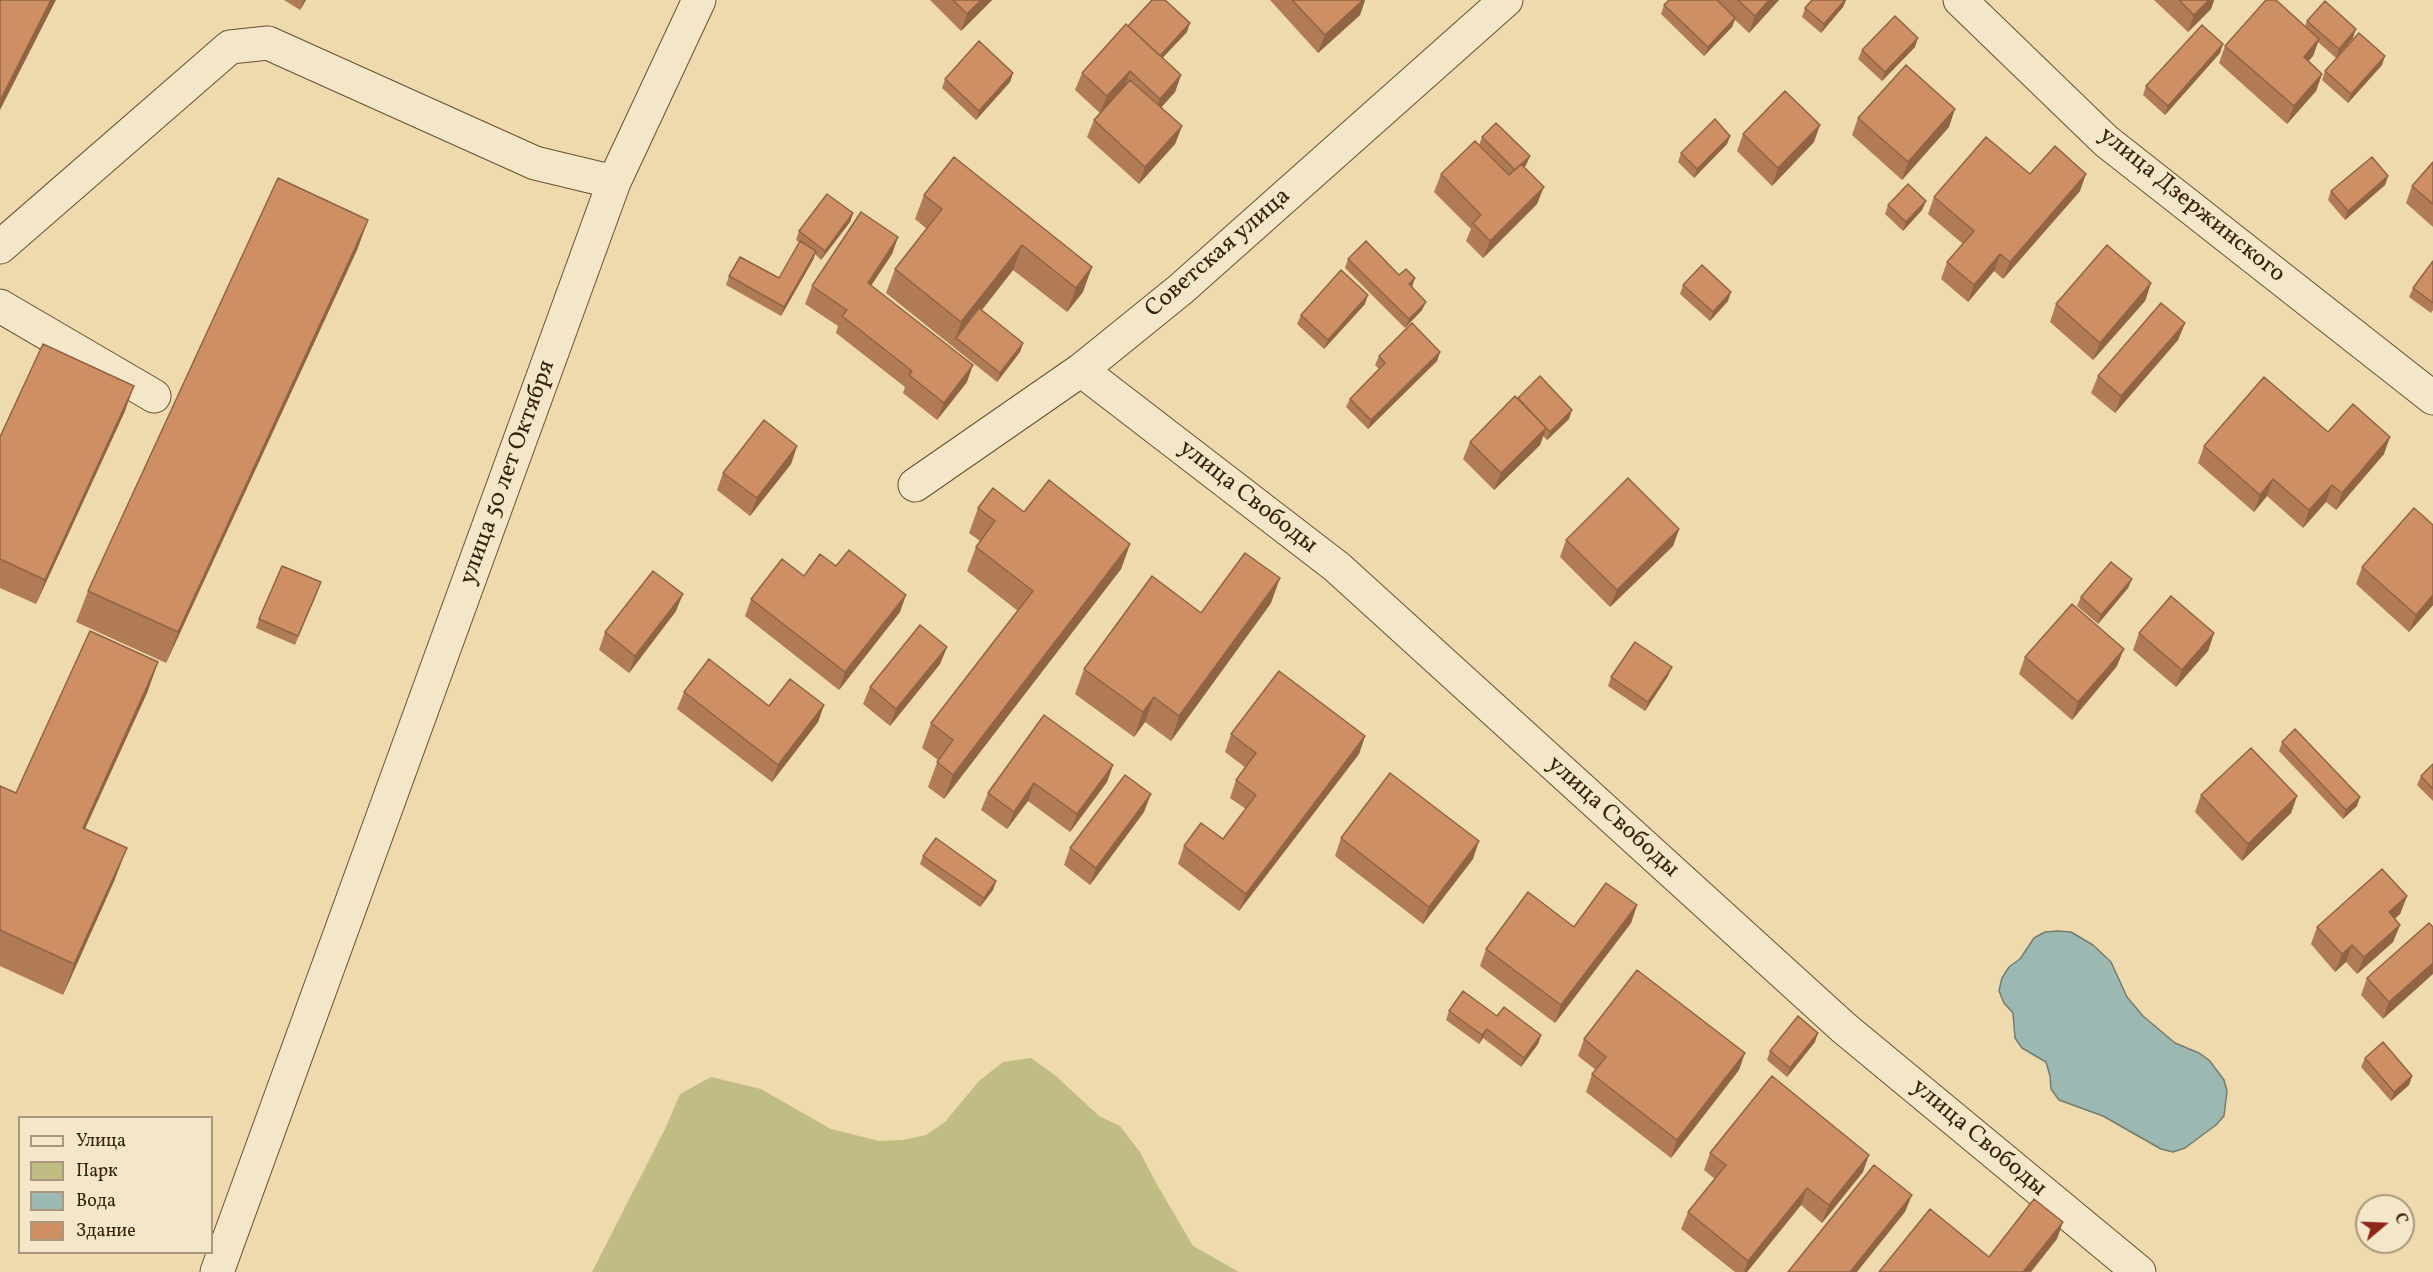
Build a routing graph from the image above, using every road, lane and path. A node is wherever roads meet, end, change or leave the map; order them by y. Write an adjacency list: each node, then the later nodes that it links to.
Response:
1 (699, 0): 4 (street, улица 50 лет Октября)
2 (1506, 0): 7 (street, Советская улица)
3 (1960, 0): 9 (street, улица Дзержинского)
4 (615, 182): 5 (street); 11 (street, улица 50 лет Октября)
5 (0, 246)
6 (0, 306): 8 (street)
7 (1081, 370): 10 (street, Советская улица); 12 (street, улица Свободы)
8 (154, 396)
9 (2433, 398)
10 (915, 485)
11 (217, 1272)
12 (2139, 1272)

